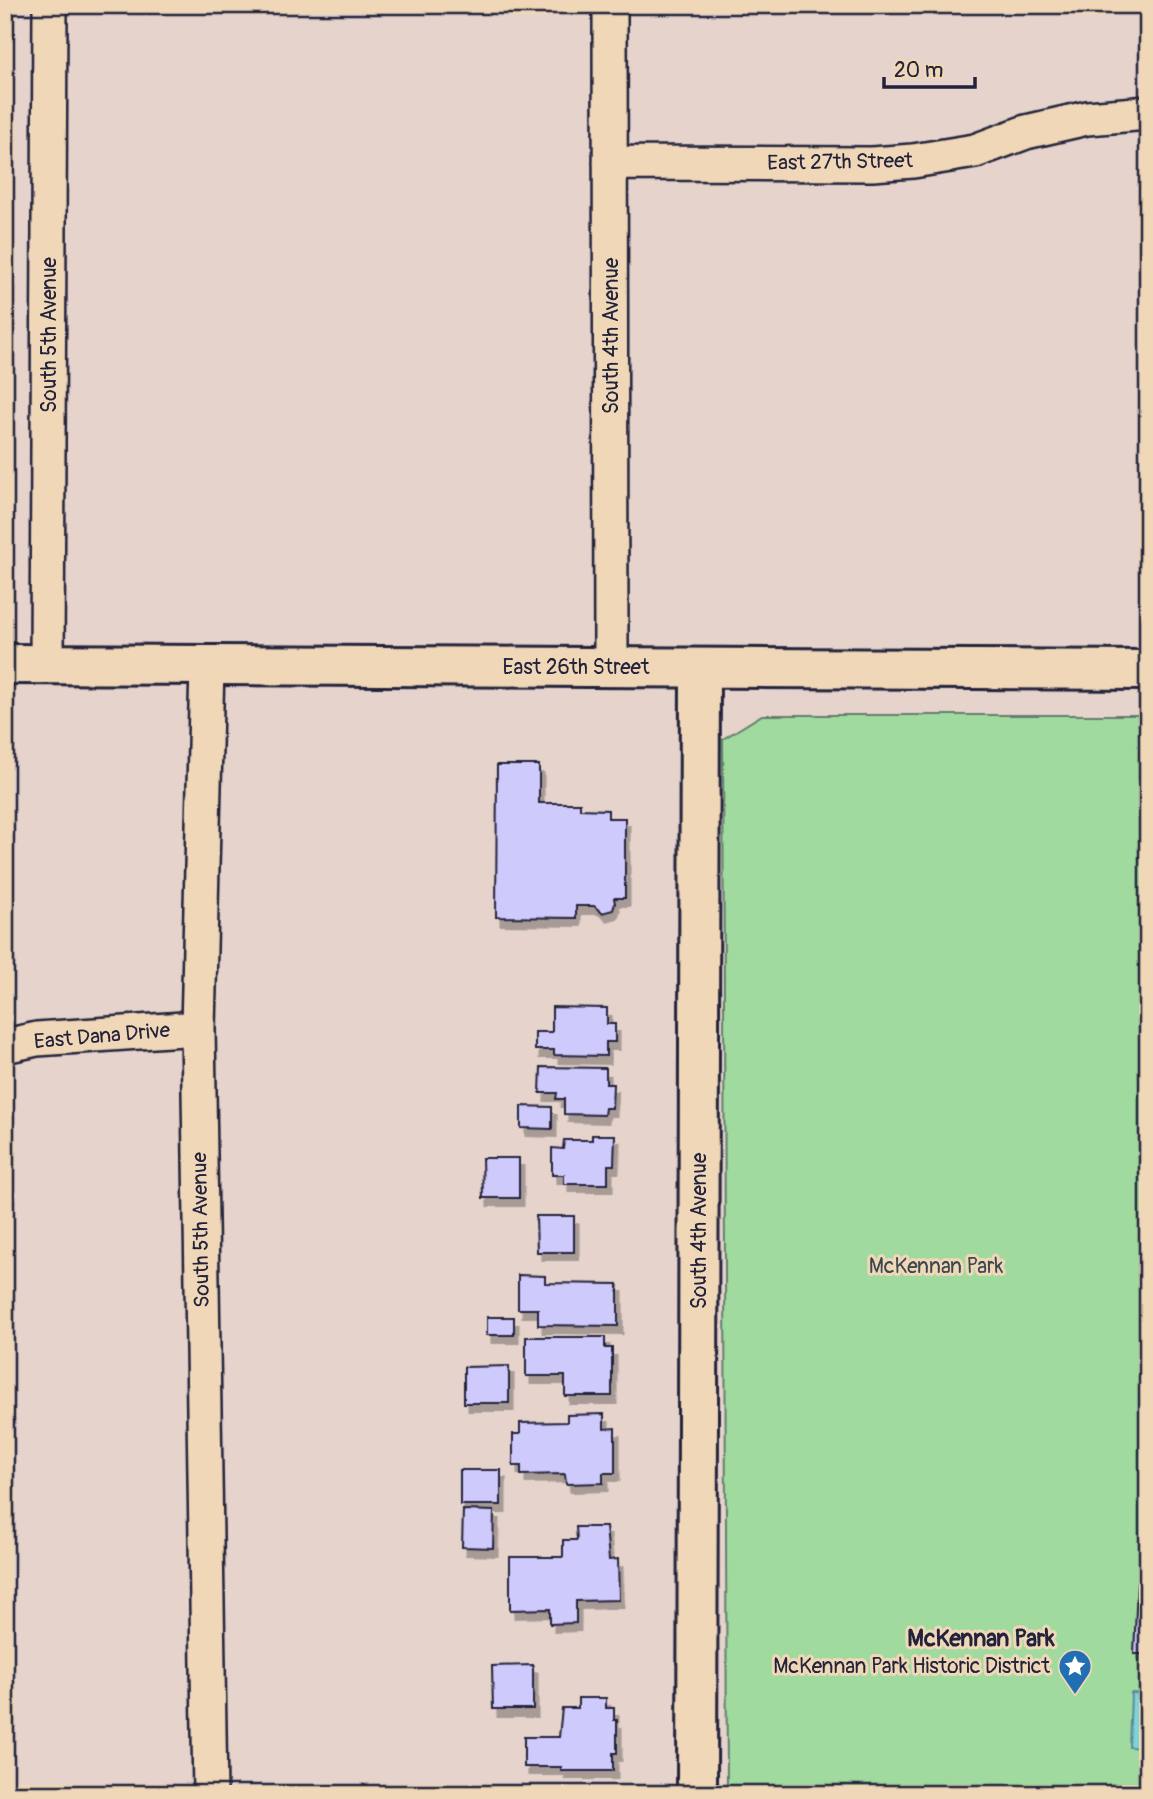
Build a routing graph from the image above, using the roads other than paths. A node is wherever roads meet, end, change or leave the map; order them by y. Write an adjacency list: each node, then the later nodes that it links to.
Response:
1 (50, 5): 6 (street, South 5th Avenue)
2 (610, 5): 4 (street, South 4th Avenue)
3 (1148, 113): 4 (street, East 27th Street)
4 (610, 163): 8 (street, South 4th Avenue)
5 (5, 664): 6 (main road, East 26th Street)
6 (47, 665): 7 (main road, East 26th Street)
7 (208, 666): 8 (main road, East 26th Street); 11 (street, South 5th Avenue)
8 (611, 668): 9 (main road, East 26th Street)
9 (700, 668): 10 (main road, East 26th Street); 14 (main road, South 4th Avenue)
10 (1148, 670)
11 (198, 1028): 12 (street, East Dana Drive); 13 (street, South 5th Avenue)
12 (5, 1046)
13 (210, 1794)
14 (697, 1794)

